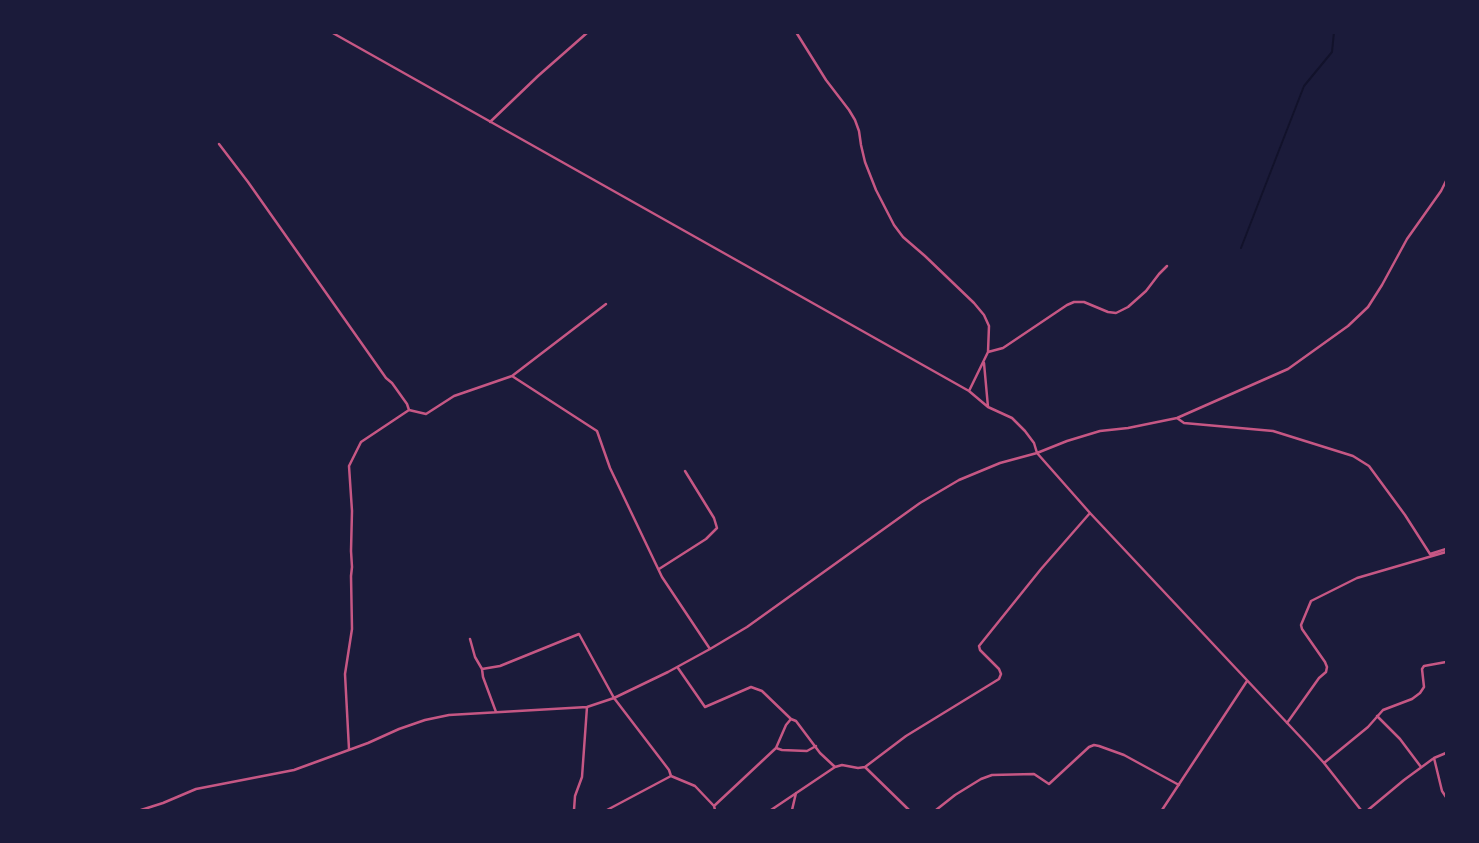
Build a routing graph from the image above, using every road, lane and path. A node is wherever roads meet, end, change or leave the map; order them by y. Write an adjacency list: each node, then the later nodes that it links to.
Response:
1 (331, 32): 6 (street)
2 (588, 32): 6 (street)
3 (796, 32): 5 (street)
4 (803, 32): 5 (street)
5 (800, 38): 11 (street)
6 (490, 122): 14 (street)
7 (219, 144): 16 (street)
8 (1446, 180): 17 (street)
9 (1167, 266): 11 (street)
10 (606, 304): 13 (street)
11 (988, 352): 12 (street)
12 (984, 361): 14 (street); 15 (street)
13 (512, 376): 16 (street); 22 (street)
14 (969, 391): 15 (street)
15 (988, 407): 18 (street)
16 (409, 410): 37 (street)
17 (1177, 418): 18 (street); 21 (street)
18 (1037, 453): 20 (street); 24 (street)
19 (685, 471): 22 (street)
20 (1090, 513): 28 (street); 42 (street)
21 (1446, 551): 34 (street)
22 (659, 570): 24 (street)
23 (470, 639): 27 (street)
24 (710, 650): 26 (street)
25 (1446, 662): 32 (street)
26 (677, 667): 29 (street); 33 (street)
27 (482, 669): 29 (street); 31 (street)
28 (1248, 681): 34 (street); 45 (street)
29 (614, 698): 30 (street); 44 (street)
30 (587, 707): 31 (street); 50 (street)
31 (496, 712): 37 (street)
32 (1377, 716): 40 (street); 43 (street)
33 (791, 719): 35 (street); 36 (street)
34 (1287, 723): 40 (street)
35 (816, 746): 36 (street); 41 (street)
36 (776, 748): 48 (street)
37 (349, 750): 49 (street)
38 (1446, 753): 39 (street)
39 (1434, 758): 43 (street); 47 (street)
40 (1324, 763): 58 (street)
41 (835, 767): 42 (street); 46 (street)
42 (865, 767): 55 (street)
43 (1421, 768): 59 (street)
44 (671, 776): 48 (street); 51 (street)
45 (1179, 786): 56 (street); 57 (street)
46 (796, 793): 53 (street); 54 (street)
47 (1446, 796)
48 (714, 806): 52 (street)
49 (141, 810)
50 (574, 810)
51 (607, 810)
52 (715, 810)
53 (771, 810)
54 (792, 810)
55 (910, 810)
56 (936, 810)
57 (1162, 810)
58 (1360, 810)
59 (1368, 810)

